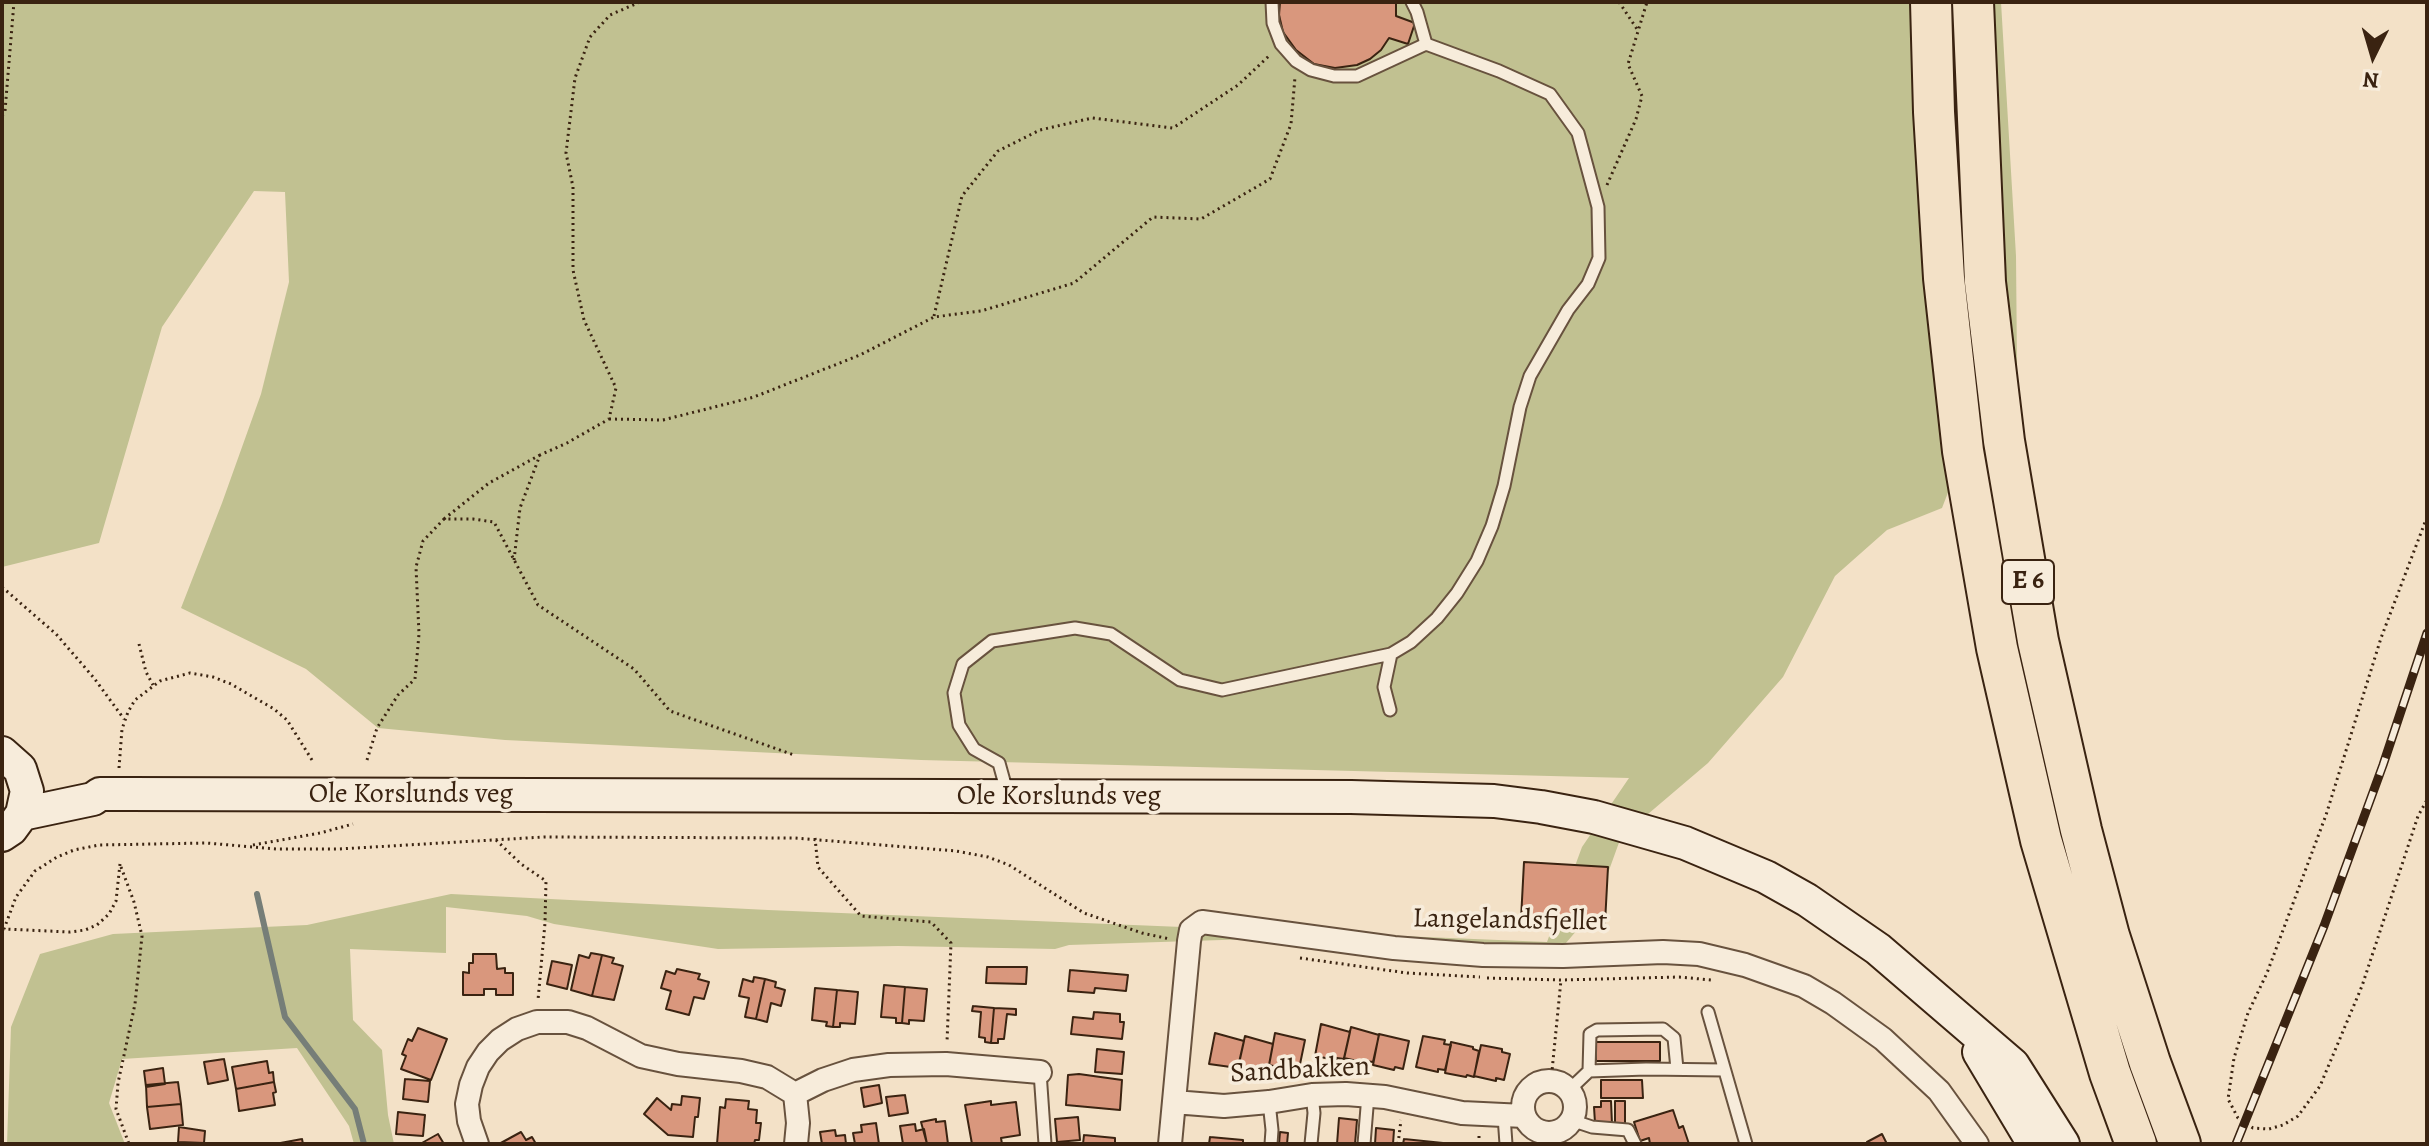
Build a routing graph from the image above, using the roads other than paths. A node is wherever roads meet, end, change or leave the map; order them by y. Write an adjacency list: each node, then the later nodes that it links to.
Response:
1 (1272, 2): 5 (lane)
2 (1412, 2): 5 (lane)
3 (1931, 2): 40 (highway, E 6)
4 (1973, 2): 41 (highway, E 6)
5 (1426, 44): 6 (lane)
6 (1391, 654): 7 (lane); 10 (lane)
7 (1390, 710)
8 (7, 756): 9 (street, Ole Korslunds veg); 11 (street)
9 (110, 783): 10 (street, Ole Korslunds veg); 11 (street, Ole Korslunds veg)
10 (1008, 797): 13 (street, Ole Korslunds veg)
11 (8, 831)
12 (1708, 1012): 15 (lane)
13 (1958, 1019): 38 (street, Ole Korslunds veg); 39 (street, Ole Korslunds veg)
14 (1677, 1069): 15 (lane); 16 (lane); 16 (lane)
15 (1724, 1070): 36 (lane)
16 (1589, 1071): 18 (lane)
17 (1040, 1072): 19 (street); 29 (lane)
18 (1560, 1086): 24 (street); 25 (street)
19 (795, 1094): 27 (street); 28 (street)
20 (1312, 1095): 21 (street, Sandbakken); 23 (street, Sandbakken); 32 (lane)
21 (1368, 1095): 24 (street, Sandbakken); 33 (lane)
22 (1174, 1102): 23 (street, Sandbakken); 30 (street); 37 (street, Langelandsfjellet)
23 (1269, 1102): 31 (lane)
24 (1514, 1116): 26 (street); 34 (lane)
25 (1571, 1120): 26 (street); 35 (lane)
26 (1544, 1138)
27 (477, 1144)
28 (796, 1144)
29 (1045, 1144)
30 (1170, 1144)
31 (1271, 1144)
32 (1311, 1144)
33 (1364, 1144)
34 (1506, 1144)
35 (1635, 1144)
36 (1746, 1144)
37 (1977, 1144)
38 (2034, 1144)
39 (2063, 1144)
40 (2136, 1144)
41 (2180, 1144)

